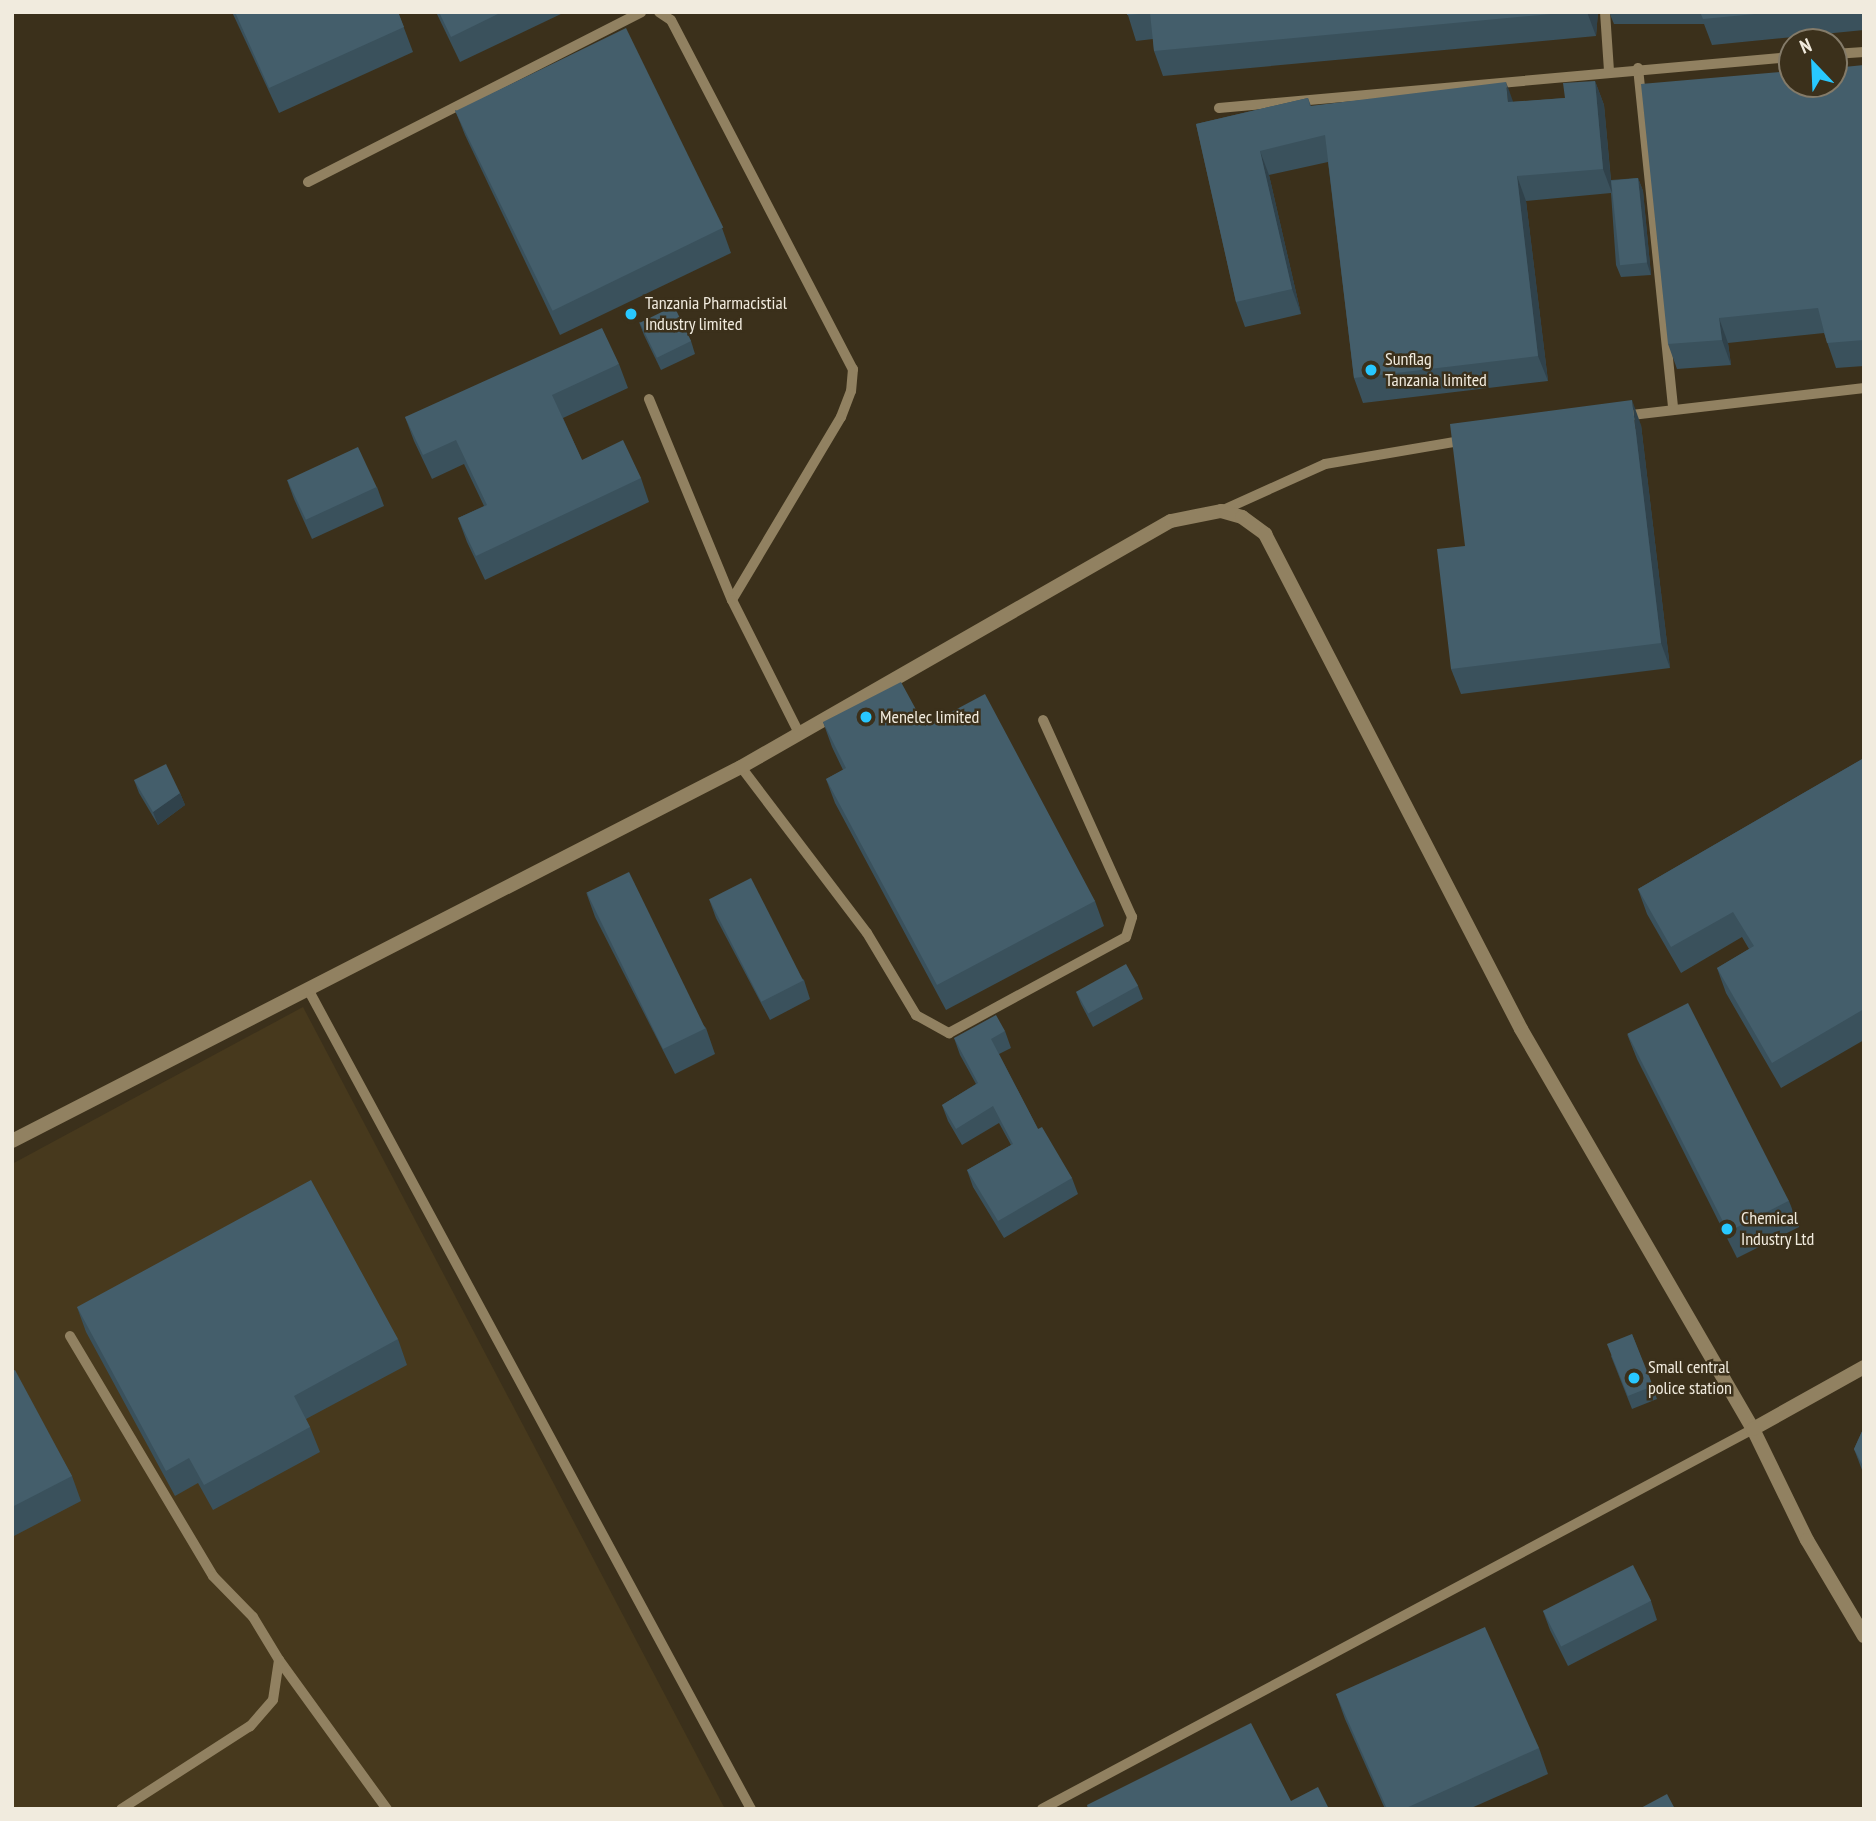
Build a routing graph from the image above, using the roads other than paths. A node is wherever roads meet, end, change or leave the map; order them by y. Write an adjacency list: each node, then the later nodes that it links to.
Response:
1 (641, 12): 8 (lane)
2 (659, 12): 15 (lane)
3 (1605, 12): 6 (lane)
4 (1778, 58): 5 (lane)
5 (1638, 68): 6 (lane); 11 (lane)
6 (1609, 71): 7 (lane)
7 (1219, 108)
8 (308, 182)
9 (1864, 388): 11 (lane)
10 (649, 399): 15 (lane)
11 (1673, 408): 12 (lane)
12 (1606, 418)
13 (1474, 439): 14 (lane)
14 (1222, 511): 17 (street); 23 (street)
15 (732, 600): 17 (lane)
16 (1043, 719): 18 (lane)
17 (799, 733): 18 (street)
18 (741, 767): 19 (street)
19 (309, 991): 20 (street); 28 (lane)
20 (12, 1141)
21 (70, 1336): 25 (lane)
22 (1864, 1367): 23 (street)
23 (1753, 1429): 24 (street); 29 (lane)
24 (1864, 1636)
25 (279, 1660): 26 (lane); 27 (lane)
26 (121, 1809)
27 (387, 1809)
28 (751, 1809)
29 (1042, 1809)

